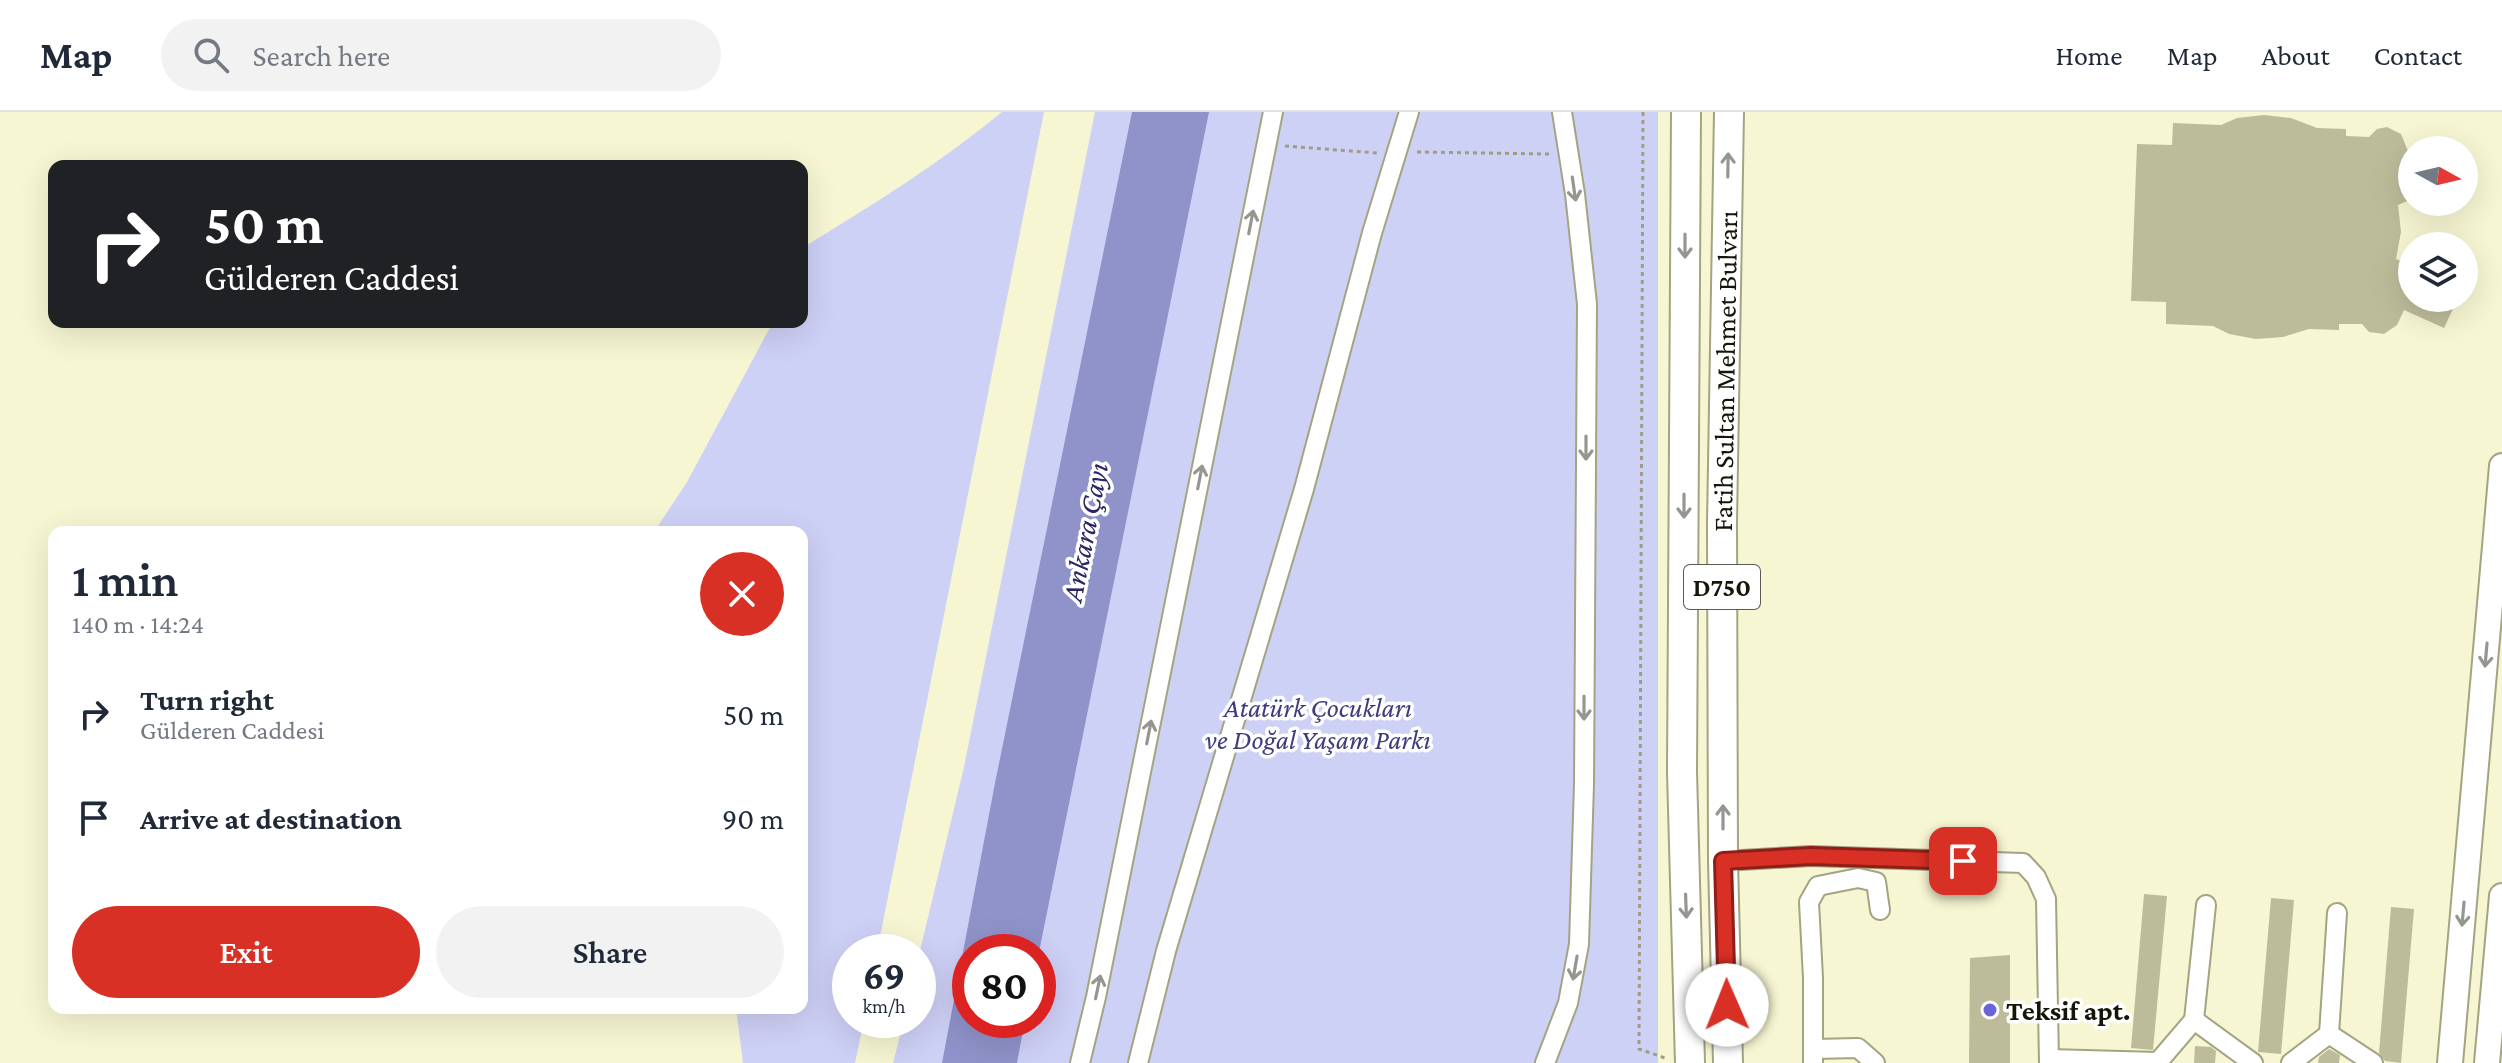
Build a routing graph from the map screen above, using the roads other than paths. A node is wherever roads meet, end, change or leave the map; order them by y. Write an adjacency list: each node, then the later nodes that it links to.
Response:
1 (1273, 112): 17 (street, one-way to 1)
2 (1409, 112): 18 (street)
3 (1562, 112): 19 (street, one-way to 19)
4 (1686, 112): 15 (highway, Fatih Sultan Mehmet Bulvarı / D750, one-way to 15)
5 (1729, 112): 7 (highway, Fatih Sultan Mehmet Bulvarı / D750, one-way to 5)
6 (2502, 466): 25 (main road, one-way to 25)
7 (1723, 861): 16 (street); 20 (highway, Fatih Sultan Mehmet Bulvarı / D750)
8 (2502, 896): 26 (main road)
9 (2206, 905): 12 (street)
10 (1880, 910): 14 (street)
11 (2337, 913): 13 (street)
12 (2194, 1020): 16 (street); 22 (street)
13 (2329, 1034): 23 (street); 24 (street)
14 (1813, 1056): 21 (street)
15 (1679, 1061)
16 (2049, 1061)
17 (1080, 1063)
18 (1138, 1063)
19 (1545, 1063)
20 (1728, 1063)
21 (1875, 1063)
22 (2253, 1063)
23 (2291, 1063)
24 (2373, 1063)
25 (2450, 1063)
26 (2487, 1063)

